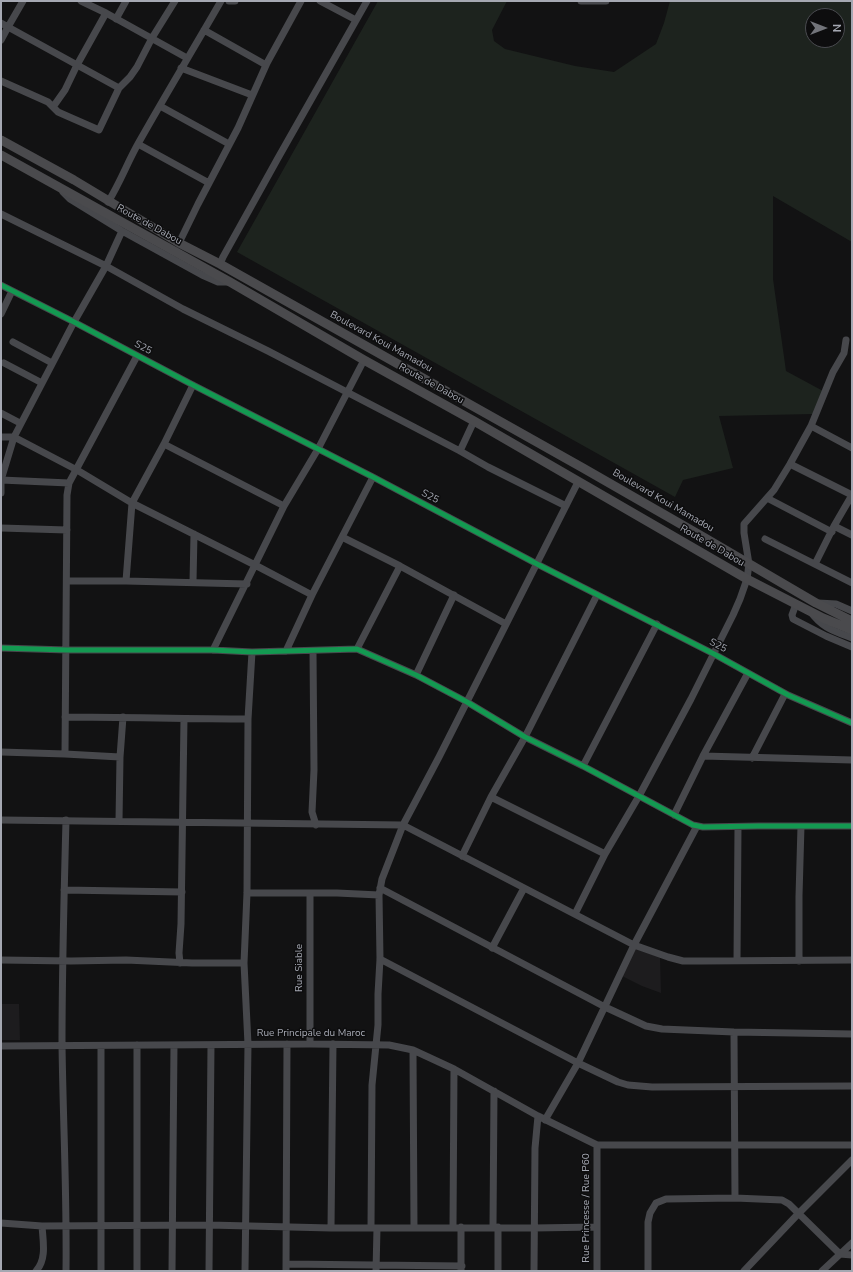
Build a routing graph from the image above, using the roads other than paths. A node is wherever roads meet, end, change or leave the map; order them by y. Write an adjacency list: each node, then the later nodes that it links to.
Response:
1 (22, 1): 17 (street)
2 (81, 1): 13 (street)
3 (126, 1): 14 (street)
4 (175, 1): 19 (street)
5 (221, 1): 18 (street)
6 (229, 1): 7 (street)
7 (234, 1)
8 (301, 1): 23 (street)
9 (320, 1): 15 (street)
10 (367, 1): 15 (street)
11 (581, 1): 12 (street)
12 (606, 1)
13 (106, 13): 14 (street); 22 (street)
14 (116, 19): 19 (street)
15 (356, 20): 40 (street)
16 (1, 23): 17 (street)
17 (8, 27): 20 (street); 22 (street)
18 (204, 30): 21 (street); 23 (street)
19 (152, 38): 21 (street); 26 (street)
20 (1, 40)
21 (187, 58): 24 (street)
22 (77, 65): 26 (street); 29 (street)
23 (266, 65): 27 (street)
24 (181, 68): 27 (street); 28 (street)
25 (1, 81): 29 (street)
26 (119, 88): 29 (street)
27 (252, 95): 32 (street)
28 (160, 106): 31 (street); 32 (street)
29 (54, 107)
30 (1, 140): 36 (main road, Boulevard Koui Mamadou)
31 (138, 144): 34 (street); 36 (street)
32 (229, 144): 34 (street)
33 (1, 155): 35 (main road, Route de Dabou)
34 (208, 183): 39 (street)
35 (58, 186): 38 (street); 42 (main road, Route de Dabou)
36 (108, 202): 39 (main road, Boulevard Koui Mamadou)
37 (1, 214): 41 (street)
38 (122, 231): 41 (street); 42 (street)
39 (179, 243): 40 (main road, Boulevard Koui Mamadou)
40 (220, 264): 86 (main road, Boulevard Koui Mamadou)
41 (106, 266): 46 (street); 55 (street)
42 (230, 282): 50 (main road, Route de Dabou)
43 (1, 285): 44 (street, S25)
44 (12, 291): 45 (street); 46 (street, S25)
45 (1, 314)
46 (74, 322): 49 (street, S25); 52 (street)
47 (846, 340): 59 (street)
48 (13, 342): 52 (street)
49 (137, 356): 54 (street, S25); 67 (street)
50 (364, 360): 55 (street); 57 (main road, Route de Dabou)
51 (4, 363): 53 (street)
52 (52, 363): 53 (street)
53 (42, 383): 58 (street)
54 (193, 386): 62 (street); 64 (street, S25)
55 (347, 393): 64 (street); 65 (street)
56 (1, 413): 58 (street)
57 (474, 421): 65 (street); 70 (main road, Route de Dabou)
58 (20, 423): 61 (street)
59 (811, 426): 63 (street); 66 (street)
60 (1, 437): 61 (street)
61 (14, 437): 67 (street); 69 (street)
62 (164, 444): 75 (street); 76 (street)
63 (852, 448)
64 (318, 449): 68 (street, S25); 76 (street)
65 (460, 451): 77 (street)
66 (790, 464): 73 (street); 74 (street)
67 (77, 470): 71 (street); 75 (street)
68 (373, 477): 83 (street); 85 (street, S25)
69 (1, 480): 71 (street); 72 (street)
70 (578, 482): 77 (street); 90 (main road, Route de Dabou)
71 (69, 483): 80 (street)
72 (1, 493)
73 (852, 495): 79 (street)
74 (767, 498): 79 (street); 86 (street)
75 (132, 503): 81 (street); 92 (street)
76 (284, 506): 88 (street)
77 (566, 506): 85 (street)
78 (1, 528): 80 (street)
79 (833, 529): 82 (street); 87 (street)
80 (67, 530): 91 (street)
81 (194, 534): 88 (street); 93 (street)
82 (852, 535)
83 (342, 537): 89 (street); 98 (street)
84 (765, 539): 87 (street)
85 (537, 564): 97 (street, S25); 104 (street)
86 (749, 564): 90 (street); 99 (main road, Route de Dabou)
87 (816, 564): 94 (street)
88 (255, 565): 95 (street); 98 (street)
89 (400, 566): 96 (street); 112 (street)
90 (747, 579): 100 (main road, Route de Dabou); 118 (street)
91 (67, 581): 92 (street); 113 (street)
92 (126, 581): 93 (street)
93 (193, 582): 95 (street)
94 (852, 583)
95 (247, 584): 114 (street)
96 (454, 595): 104 (street); 120 (street)
97 (597, 595): 105 (street, S25); 128 (street)
98 (312, 596): 115 (street)
99 (816, 603): 102 (street); 103 (main road, Route de Dabou)
100 (796, 604): 101 (main road, Route de Dabou); 108 (street)
101 (810, 611): 106 (street); 107 (main road, Route de Dabou)
102 (852, 611)
103 (852, 621)
104 (506, 624): 122 (street)
105 (657, 624): 118 (street, S25); 135 (street)
106 (829, 629): 108 (street); 109 (street)
107 (852, 630)
108 (826, 636): 111 (street)
109 (852, 638)
110 (1, 648): 113 (street)
111 (852, 648)
112 (357, 649): 116 (street); 120 (street)
113 (67, 650): 114 (street); 123 (street)
114 (213, 650): 117 (street)
115 (286, 651): 116 (street); 117 (street)
116 (313, 651): 144 (street)
117 (252, 652): 126 (street)
118 (714, 654): 119 (street, S25); 136 (street)
119 (748, 673): 121 (street, S25); 131 (street)
120 (416, 675): 122 (street)
121 (785, 694): 127 (street, S25); 133 (street)
122 (467, 702): 128 (street); 145 (street)
123 (65, 717): 124 (street); 130 (street)
124 (124, 717): 125 (street); 132 (street)
125 (184, 719): 126 (street); 142 (street)
126 (248, 719): 143 (street)
127 (852, 723)
128 (525, 737): 135 (street); 137 (street)
129 (1, 752): 130 (street)
130 (65, 754): 132 (street)
131 (703, 756): 133 (street); 138 (street)
132 (120, 757): 141 (street)
133 (752, 758): 134 (street)
134 (852, 760)
135 (584, 766): 136 (street)
136 (640, 796): 138 (street); 150 (street)
137 (491, 797): 150 (street); 151 (street)
138 (674, 815): 146 (street)
139 (1, 820): 140 (street)
140 (66, 820): 141 (street); 153 (street)
141 (119, 821): 142 (street)
142 (183, 822): 143 (street); 154 (street)
143 (247, 824): 144 (street); 156 (street)
144 (316, 824): 145 (street)
145 (403, 825): 151 (street); 155 (street)
146 (697, 826): 149 (street); 159 (street)
147 (801, 826): 148 (street); 149 (street); 166 (street)
148 (852, 826)
149 (738, 827): 165 (street)
150 (605, 854): 158 (street)
151 (462, 856): 152 (street)
152 (524, 888): 158 (street); 160 (street)
153 (64, 890): 154 (street); 164 (street)
154 (182, 892): 167 (street)
155 (380, 892): 157 (street); 160 (street); 161 (street)
156 (247, 893): 157 (street); 168 (street)
157 (310, 893): 174 (street, Rue Siable)
158 (575, 914): 159 (street)
159 (634, 945): 165 (street); 169 (street)
160 (492, 948): 169 (street)
161 (380, 959): 179 (street); 184 (street)
162 (1, 960): 164 (street)
163 (852, 960): 166 (street)
164 (62, 961): 167 (street); 181 (street)
165 (737, 961): 166 (street)
166 (799, 961)
167 (180, 963): 168 (street)
168 (244, 963): 172 (street)
169 (604, 1007): 170 (street); 184 (street)
170 (734, 1032): 171 (street); 186 (street)
171 (852, 1034)
172 (248, 1044): 173 (street, Rue Principale du Maroc); 178 (street, Rue Principale du Maroc); 203 (street)
173 (288, 1044): 174 (street, Rue Principale du Maroc); 204 (street)
174 (310, 1044): 175 (street, Rue Principale du Maroc)
175 (333, 1044): 179 (street, Rue Principale du Maroc); 210 (street)
176 (137, 1045): 177 (street, Rue Principale du Maroc); 182 (street, Rue Principale du Maroc); 202 (street)
177 (174, 1045): 178 (street, Rue Principale du Maroc); 197 (street)
178 (211, 1045): 198 (street)
179 (377, 1045): 183 (street, Rue Principale du Maroc); 205 (street)
180 (1, 1046): 181 (street, Rue Principale du Maroc)
181 (62, 1046): 182 (street, Rue Principale du Maroc); 200 (street)
182 (101, 1046): 201 (street)
183 (413, 1050): 185 (street, Rue Principale du Maroc); 211 (street)
184 (578, 1063): 186 (street); 189 (street)
185 (454, 1069): 188 (street, Rue Principale du Maroc); 206 (street)
186 (735, 1086): 187 (street); 192 (street)
187 (852, 1086)
188 (494, 1091): 189 (street, Rue Principale du Maroc); 208 (street)
189 (542, 1118): 190 (street, Rue Principale du Maroc); 212 (street)
190 (597, 1145): 192 (street); 209 (street, Rue Princesse / Rue P60)
191 (852, 1145): 192 (street)
192 (735, 1146): 194 (street)
193 (852, 1160): 195 (street)
194 (735, 1198): 195 (street); 229 (street)
195 (798, 1214): 214 (street); 230 (street)
196 (1, 1223): 199 (street)
197 (173, 1225): 198 (street); 202 (street); 223 (street)
198 (209, 1225): 203 (street); 224 (street)
199 (42, 1226): 200 (street); 219 (street)
200 (67, 1226): 201 (street); 220 (street)
201 (102, 1226): 202 (street); 221 (street)
202 (137, 1226): 222 (street)
203 (245, 1226): 204 (street); 225 (street)
204 (287, 1226): 210 (street); 216 (street)
205 (374, 1227): 210 (street); 211 (street); 217 (street)
206 (453, 1227): 207 (street); 211 (street)
207 (461, 1227): 208 (street); 218 (street)
208 (495, 1227): 212 (street); 226 (street)
209 (597, 1227): 212 (street); 228 (street, Rue Princesse / Rue P60)
210 (331, 1228)
211 (414, 1228)
212 (534, 1228): 227 (street)
213 (852, 1243): 214 (street)
214 (840, 1254): 215 (street); 231 (street)
215 (852, 1255)
216 (286, 1267): 217 (street)
217 (376, 1268): 218 (street)
218 (462, 1268)
219 (36, 1271)
220 (66, 1271)
221 (102, 1271)
222 (137, 1271)
223 (172, 1271)
224 (209, 1271)
225 (245, 1271)
226 (498, 1271)
227 (534, 1271)
228 (597, 1271)
229 (648, 1271)
230 (744, 1271)
231 (822, 1271)

